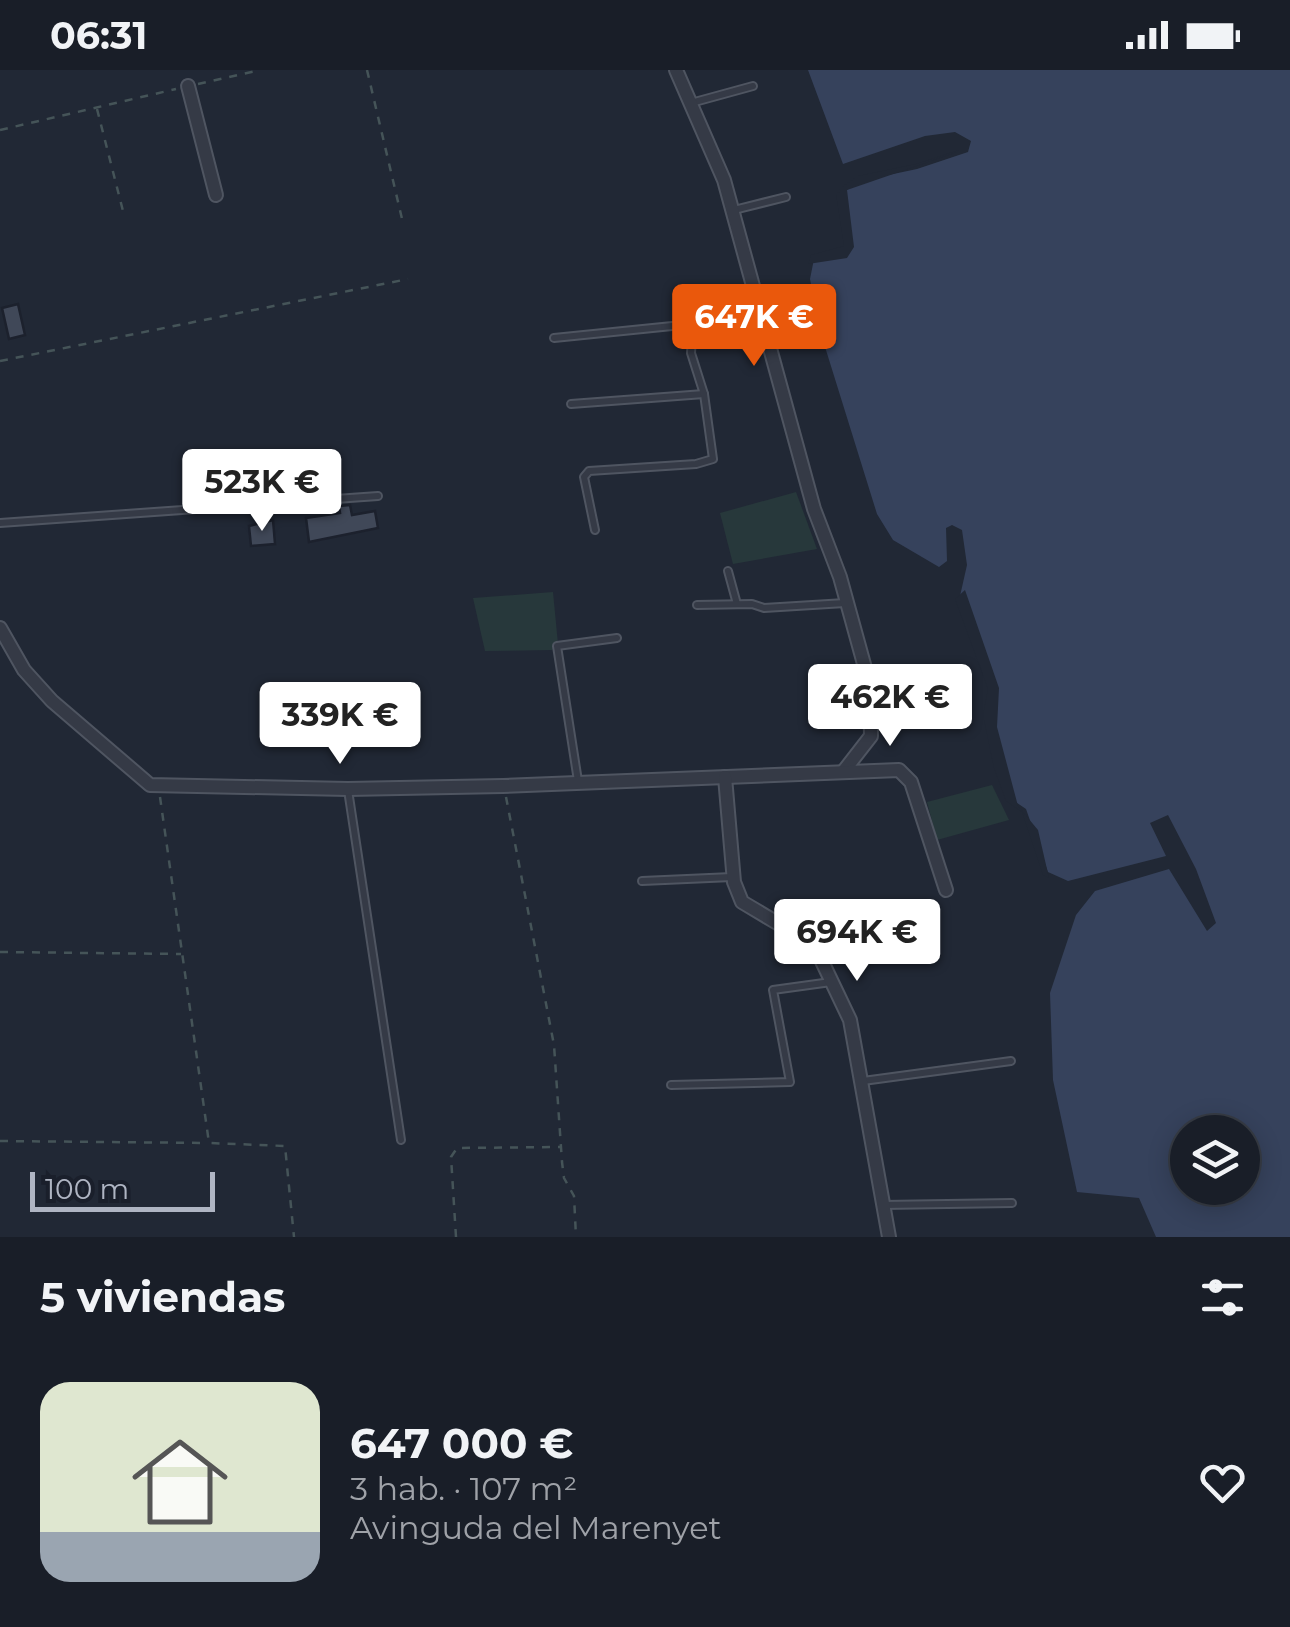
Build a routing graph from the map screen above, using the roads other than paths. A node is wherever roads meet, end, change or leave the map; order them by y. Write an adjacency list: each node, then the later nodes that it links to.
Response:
1 (676, 70): 4 (street)
2 (188, 86): 5 (street)
3 (753, 86): 4 (lane)
4 (690, 103): 7 (street)
5 (216, 195)
6 (786, 197): 7 (lane)
7 (732, 210): 8 (street)
8 (762, 316): 9 (lane); 17 (street)
9 (693, 324): 10 (lane); 11 (lane)
10 (554, 338)
11 (704, 394): 12 (lane); 15 (lane)
12 (571, 404)
13 (378, 496): 14 (lane)
14 (0, 523)
15 (595, 530)
16 (728, 571): 18 (lane)
17 (846, 603): 18 (lane); 22 (street)
18 (737, 604): 19 (lane)
19 (697, 605)
20 (0, 628): 25 (street)
21 (617, 638): 24 (lane)
22 (843, 772): 23 (street); 28 (street)
23 (725, 777): 24 (street); 26 (street)
24 (578, 782): 25 (street)
25 (348, 788): 33 (lane)
26 (733, 878): 27 (lane); 29 (street)
27 (642, 881)
28 (946, 890)
29 (832, 982): 31 (street); 32 (lane)
30 (1010, 1061): 31 (lane)
31 (861, 1082): 35 (street)
32 (671, 1085)
33 (401, 1140)
34 (1012, 1203): 35 (lane)
35 (882, 1206): 36 (street)
36 (889, 1237)

